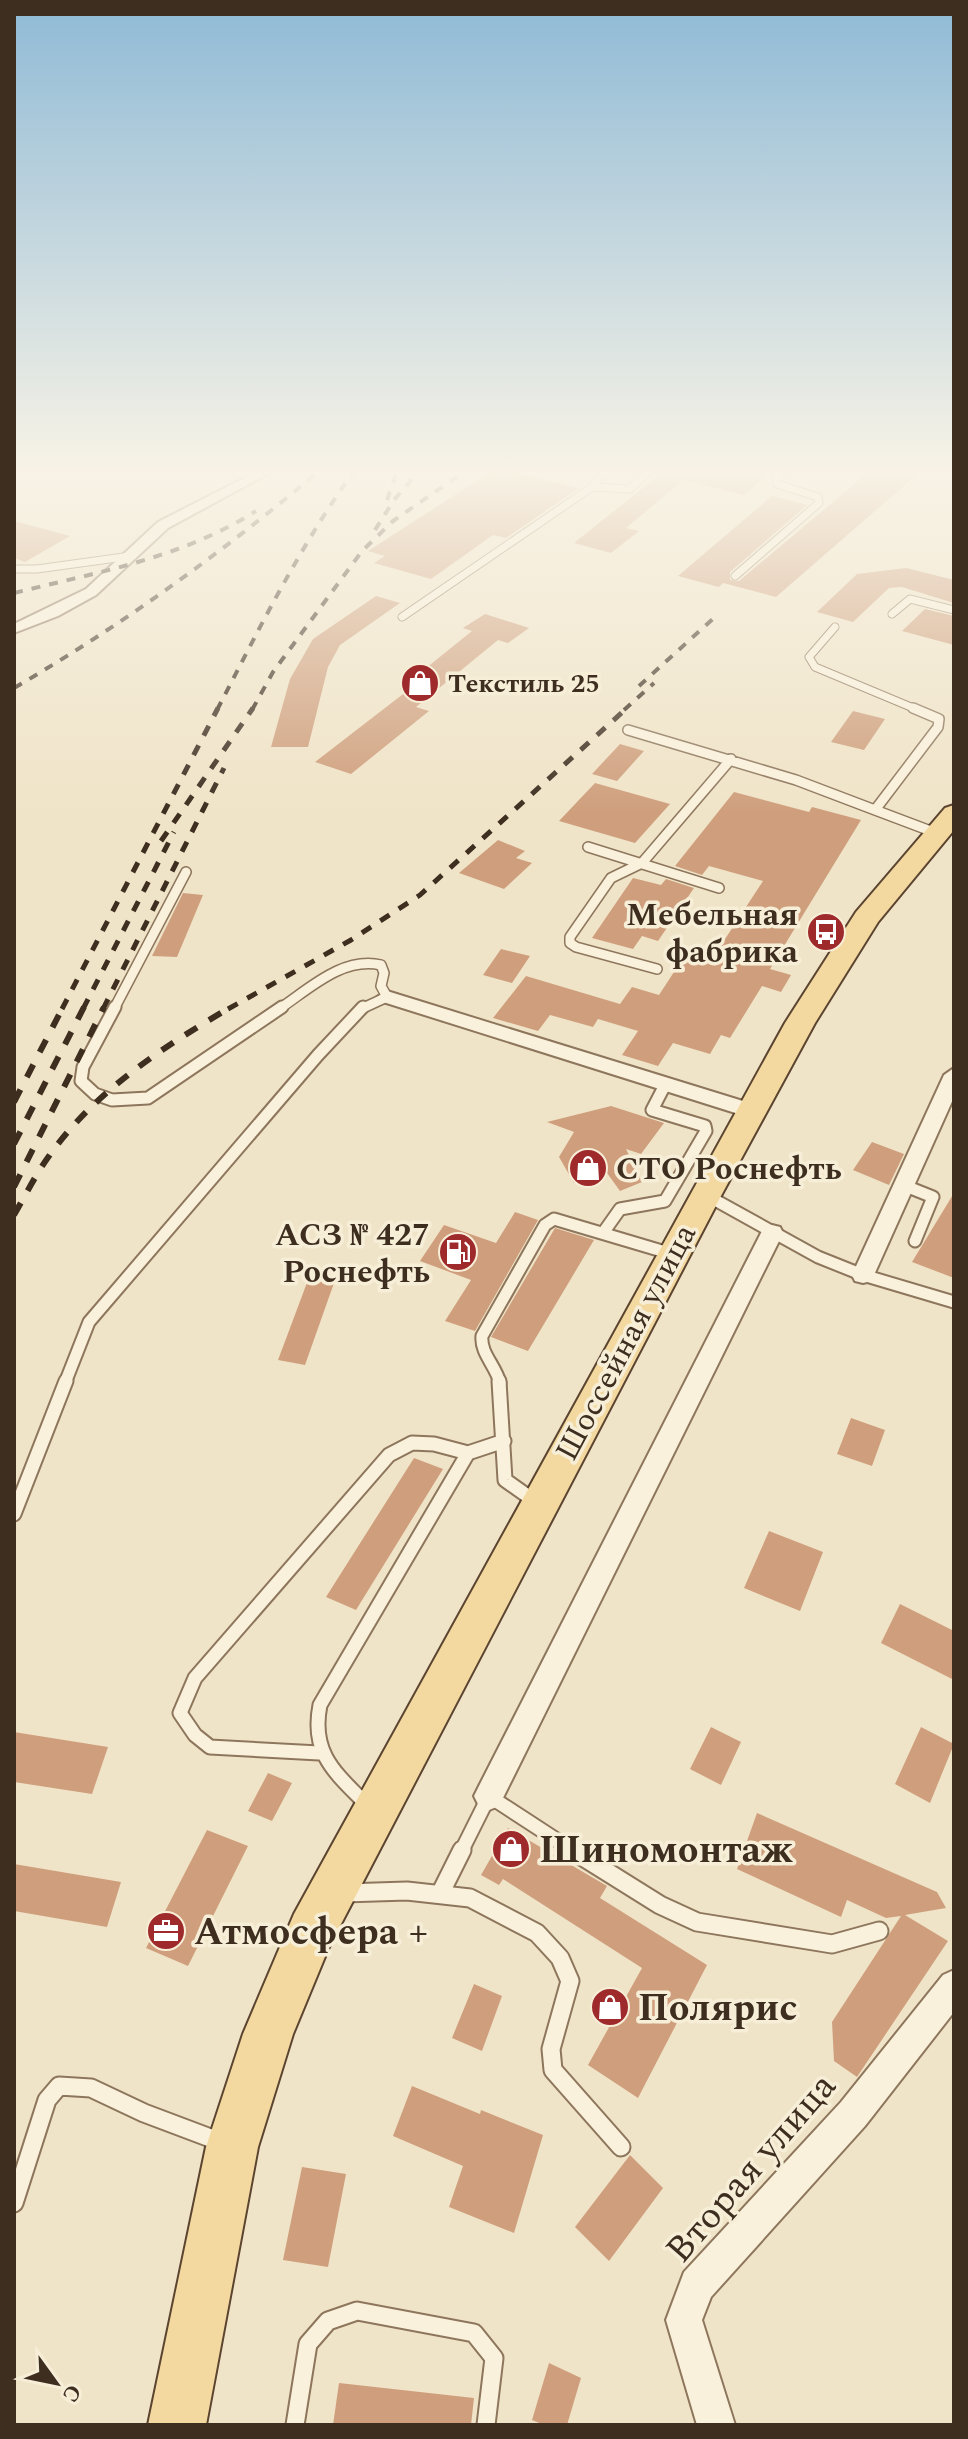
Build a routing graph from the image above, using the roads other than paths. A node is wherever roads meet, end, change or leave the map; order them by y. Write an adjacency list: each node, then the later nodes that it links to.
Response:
1 (99, 585): 7 (street)
2 (449, 585): 5 (lane)
3 (954, 610): 4 (lane)
4 (892, 614)
5 (402, 617)
6 (835, 627): 10 (lane)
7 (14, 629)
8 (628, 730): 9 (lane)
9 (731, 759): 10 (lane); 13 (lane)
10 (875, 810): 11 (lane)
11 (948, 828): 20 (main road, Шоссейная улица)
12 (588, 847): 13 (lane)
13 (642, 863): 15 (lane); 16 (lane)
14 (186, 872): 17 (lane)
15 (719, 888)
16 (657, 969)
17 (387, 997): 19 (street); 32 (lane)
18 (954, 1075): 21 (street)
19 (665, 1085): 20 (street); 23 (lane)
20 (752, 1111): 22 (main road, Шоссейная улица)
21 (903, 1185): 25 (lane); 27 (street)
22 (705, 1194): 24 (lane); 26 (main road, Шоссейная улица)
23 (603, 1233): 26 (lane); 29 (lane)
24 (772, 1233): 27 (lane); 34 (street)
25 (915, 1241)
26 (673, 1255): 31 (main road, Шоссейная улица)
27 (863, 1275): 28 (lane)
28 (954, 1302)
29 (504, 1441): 30 (lane); 31 (lane)
30 (468, 1453): 33 (lane); 33 (lane)
31 (538, 1503): 35 (main road, Шоссейная улица)
32 (14, 1514)
33 (319, 1753): 35 (lane)
34 (489, 1796): 37 (lane); 38 (lane)
35 (373, 1811): 36 (main road, Шоссейная улица)
36 (331, 1893): 37 (lane); 40 (main road, Шоссейная улица)
37 (440, 1894): 41 (lane)
38 (879, 1931)
39 (954, 1986): 46 (street, Вторая улица)
40 (232, 2147): 42 (lane); 43 (main road, Шоссейная улица)
41 (621, 2147)
42 (14, 2203)
43 (177, 2425)
44 (295, 2425): 45 (lane)
45 (486, 2425)
46 (716, 2425)

